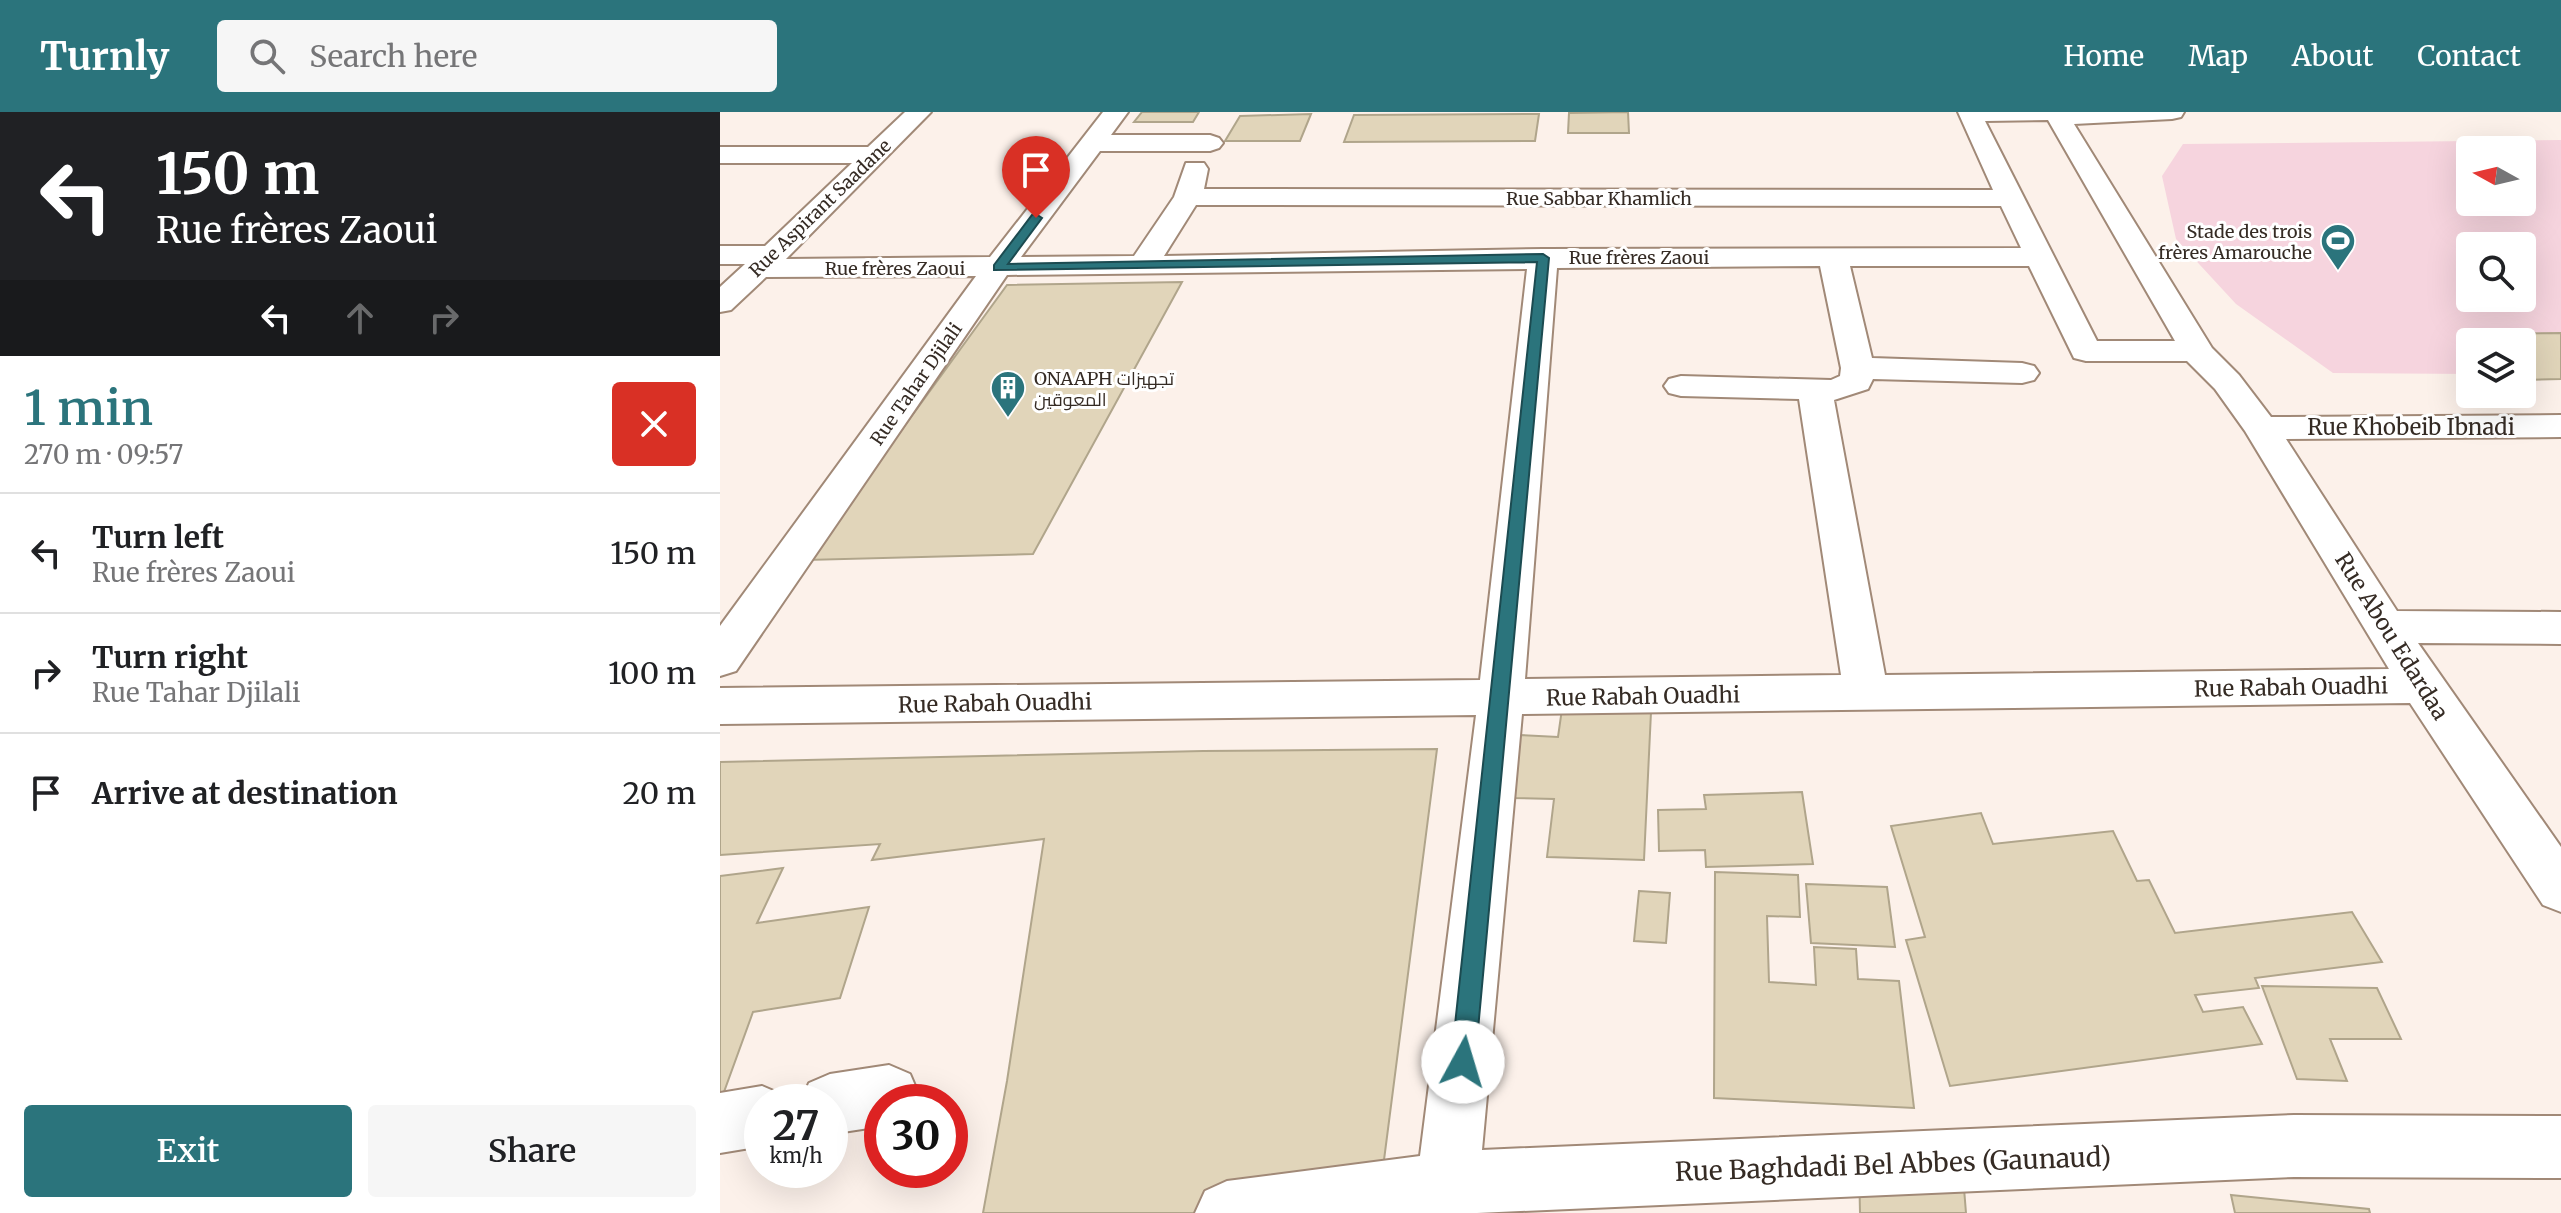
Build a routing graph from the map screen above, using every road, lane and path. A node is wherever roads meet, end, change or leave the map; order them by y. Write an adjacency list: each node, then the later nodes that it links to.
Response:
1 (919, 112): 9 (street, Rue Aspirant Saadane)
2 (1116, 112): 6 (street, Rue Tahar Djilali)
3 (2172, 112): 5 (street)
4 (1989, 113): 5 (street); 10 (street)
5 (2058, 117): 19 (street, Rue Abou Edardaa)
6 (1093, 143): 7 (street); 17 (street, Rue Tahar Djilali)
7 (1210, 143)
8 (720, 155): 9 (street)
9 (876, 155): 15 (street, Rue Aspirant Saadane)
10 (2011, 198): 13 (street); 16 (street, Rue Sabbar Khamlich)
11 (720, 255): 15 (street, Rue frères Zaoui)
12 (1833, 256): 13 (street, Rue frères Zaoui); 14 (street, Rue frères Zaoui); 20 (street)
13 (2040, 257): 19 (street)
14 (1543, 258): 16 (street, Rue frères Zaoui); 31 (street)
15 (766, 262): 17 (street, Rue frères Zaoui); 18 (street, Rue Aspirant Saadane)
16 (1143, 265): 17 (street, Rue frères Zaoui)
17 (998, 267): 28 (street, Rue Tahar Djilali)
18 (720, 303)
19 (2196, 351): 25 (street, Rue Abou Edardaa)
20 (1858, 368): 21 (street); 23 (street)
21 (2022, 373)
22 (1681, 386): 23 (street)
23 (1815, 389): 30 (street)
24 (2561, 426): 25 (street, Rue Khobeib Ibnadi)
25 (2261, 428): 26 (street, Rue Abou Edardaa)
26 (2386, 627): 27 (street); 29 (street, Rue Abou Edardaa)
27 (2561, 628)
28 (720, 659)
29 (2422, 686): 30 (street, Rue Rabah Ouadhi); 33 (street, Rue Abou Edardaa)
30 (1866, 692): 31 (street, Rue Rabah Ouadhi)
31 (1501, 698): 32 (street, Rue Rabah Ouadhi); 37 (street)
32 (720, 706)
33 (2561, 889)
34 (744, 1119): 35 (street)
35 (720, 1123)
36 (2561, 1147): 37 (street, Rue Baghdadi Bel Abbes (Gaunaud))
37 (1447, 1198): 38 (street, Rue Baghdadi Bel Abbes (Gaunaud))
38 (1227, 1213)

